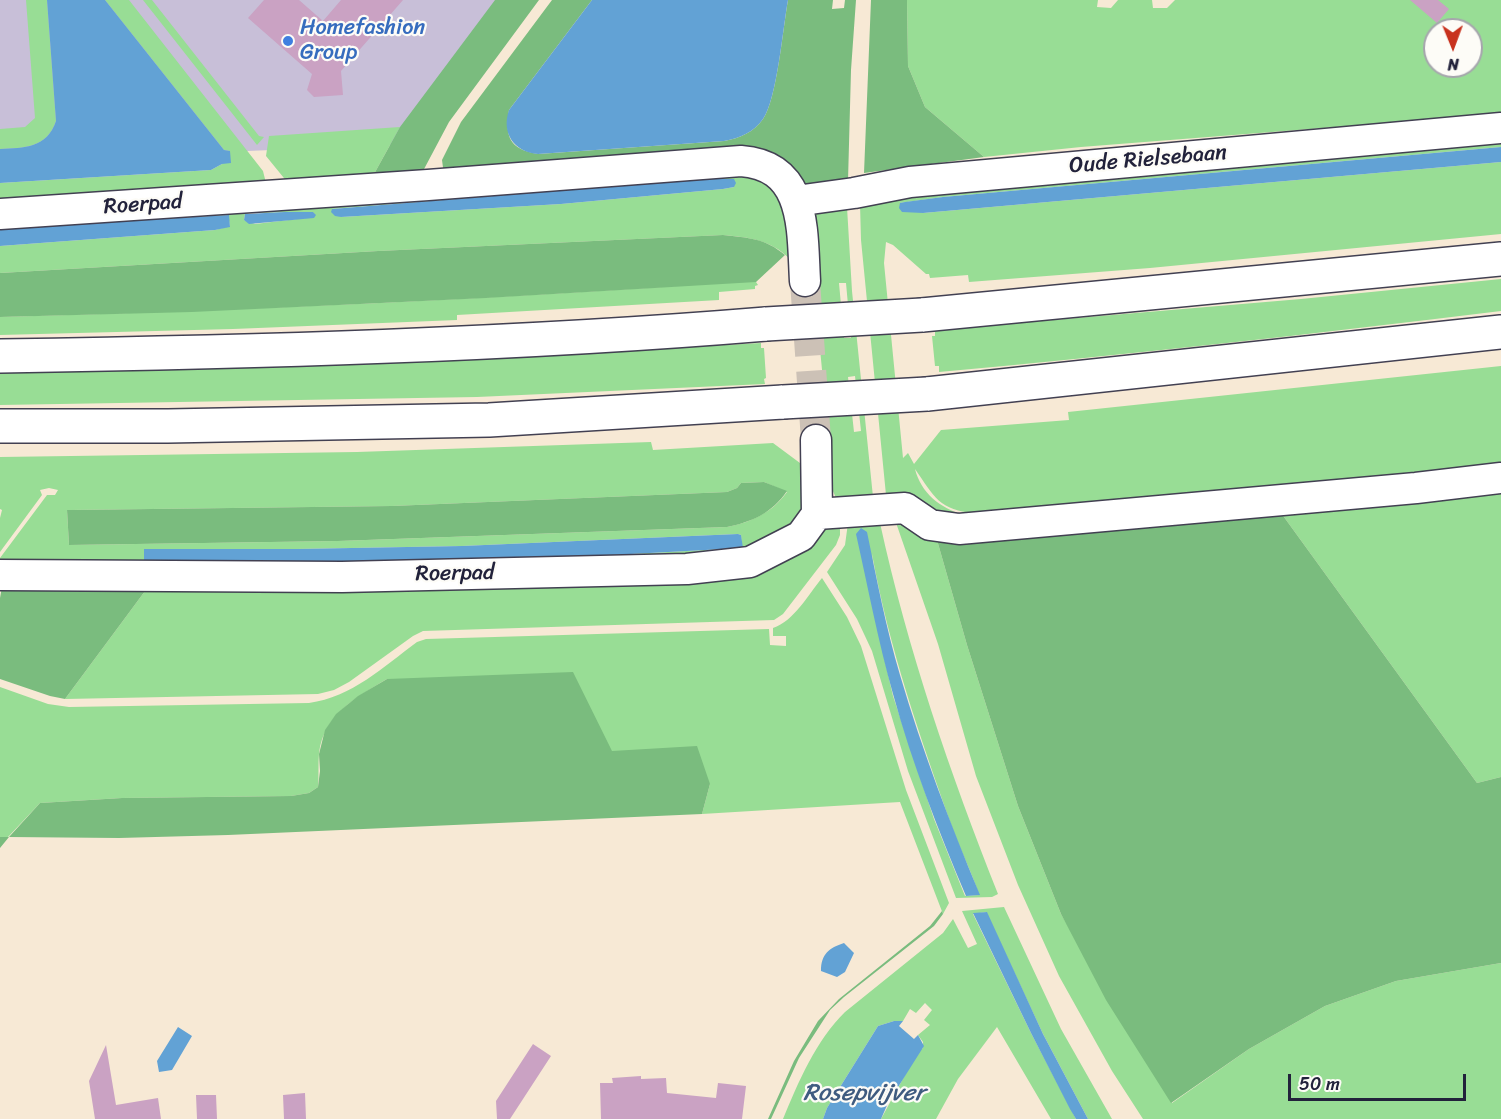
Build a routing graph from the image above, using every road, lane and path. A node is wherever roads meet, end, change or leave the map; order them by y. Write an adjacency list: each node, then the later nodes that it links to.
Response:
1 (1501, 128): 2 (street, Oude Rielsebaan)
2 (796, 201): 3 (street, Roerpad); 5 (street, Roerpad)
3 (0, 214)
4 (1501, 259): 7 (highway, bridge)
5 (805, 281)
6 (1501, 332): 8 (highway, bridge)
7 (0, 356)
8 (0, 426)
9 (816, 440): 11 (street)
10 (1501, 478): 11 (street)
11 (817, 514): 12 (street, Roerpad)
12 (0, 575)

